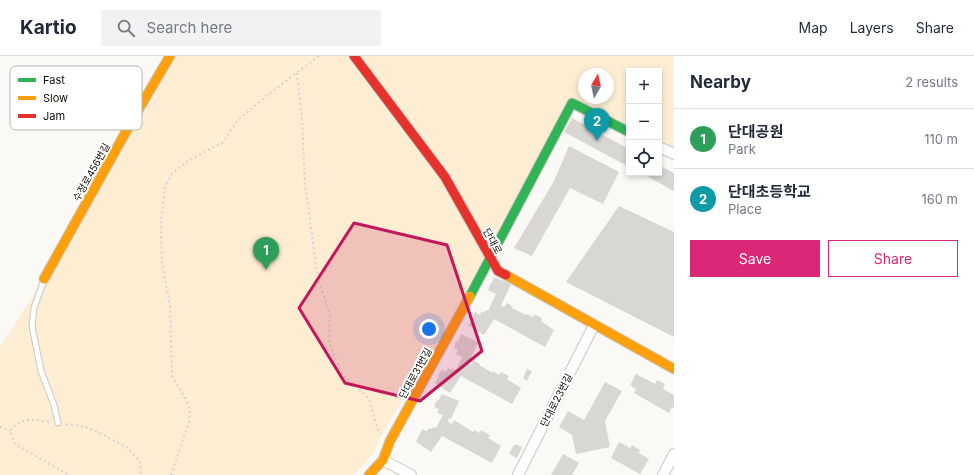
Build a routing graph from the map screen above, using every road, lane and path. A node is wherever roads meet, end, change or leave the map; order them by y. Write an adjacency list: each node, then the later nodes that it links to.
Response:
1 (170, 56): 5 (street, 수정로456번길)
2 (319, 56): 4 (path)
3 (354, 56): 10 (street, 단대로)
4 (297, 73): 17 (path); 22 (path)
5 (142, 104)
6 (127, 130): 11 (street, 수정로456번길)
7 (626, 131): 10 (street, 단대로31번길)
8 (662, 148): 9 (street)
9 (674, 154)
10 (490, 258): 12 (street, 단대로); 17 (street, 단대로31번길)
11 (44, 279): 14 (lane)
12 (594, 325): 13 (street, 단대로); 25 (street, 단대로23번길)
13 (674, 369)
14 (58, 423): 16 (path); 21 (path)
15 (0, 427): 16 (path)
16 (10, 430): 20 (path)
17 (390, 441): 19 (street, 단대로31번길)
18 (674, 454): 26 (street)
19 (382, 460): 23 (street, 단대로31번길); 24 (street)
20 (69, 475)
21 (141, 475)
22 (171, 475)
23 (369, 475)
24 (411, 475)
25 (518, 475)
26 (663, 475)

